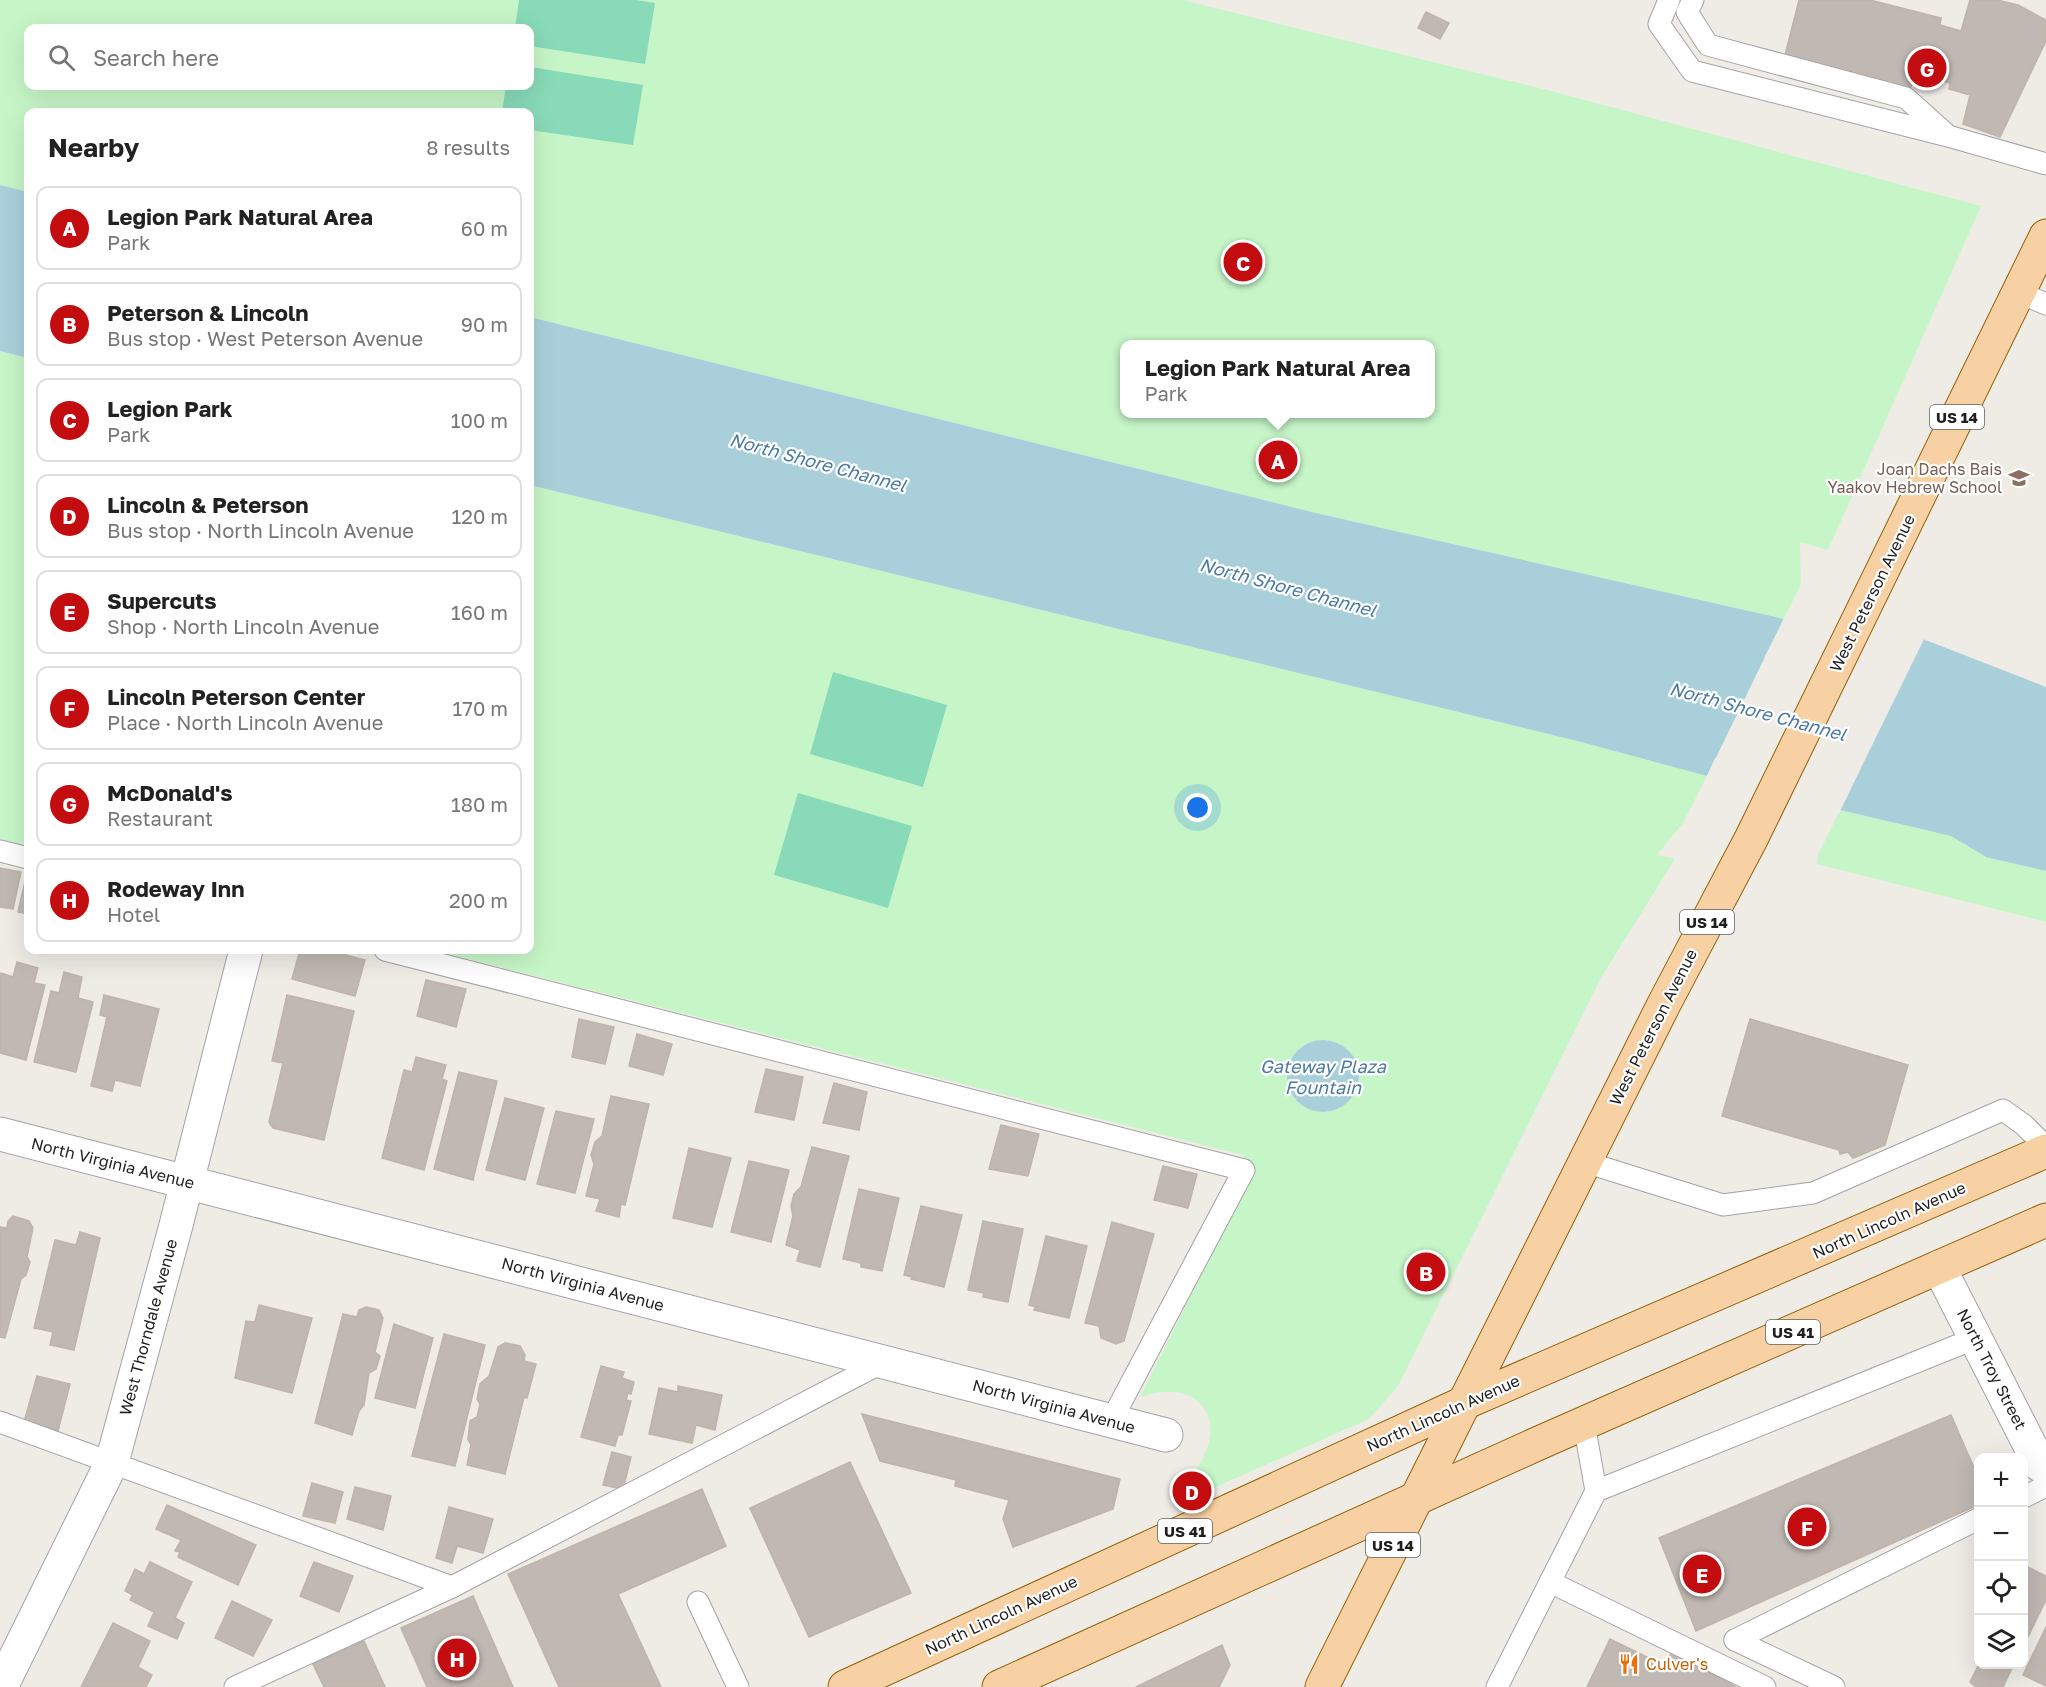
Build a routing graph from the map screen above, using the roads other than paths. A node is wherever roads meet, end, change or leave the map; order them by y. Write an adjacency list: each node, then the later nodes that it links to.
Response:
1 (1669, 0): 3 (lane)
2 (1693, 0): 3 (lane)
3 (1948, 136): 4 (lane)
4 (2046, 164)
5 (2046, 236): 6 (main road, West Peterson Avenue / US 14)
6 (2032, 298): 13 (main road, West Peterson Avenue / US 14)
7 (0, 851): 8 (lane)
8 (24, 857)
9 (245, 954): 14 (street, West Thorndale Avenue)
10 (401, 954): 20 (lane)
11 (0, 1134): 14 (street, North Virginia Avenue)
12 (2046, 1149): 13 (lane); 19 (main road, North Lincoln Avenue / US 41)
13 (1585, 1162): 19 (main road, West Peterson Avenue / US 14)
14 (188, 1181): 18 (street, North Virginia Avenue); 24 (street, West Thorndale Avenue)
15 (2046, 1220): 16 (main road, US 41)
16 (1939, 1267): 17 (street, North Troy Street); 22 (main road, US 41)
17 (1976, 1338): 25 (street, North Troy Street); 27 (lane)
18 (883, 1362): 20 (street, North Virginia Avenue); 32 (lane)
19 (1464, 1403): 29 (main road, West Peterson Avenue / US 14); 37 (main road, North Lincoln Avenue / US 41)
20 (1111, 1421): 23 (street, North Virginia Avenue)
21 (0, 1422): 24 (lane)
22 (1584, 1424): 27 (lane); 29 (main road, US 41)
23 (1166, 1435)
24 (112, 1462): 32 (lane); 34 (street, West Thorndale Avenue)
25 (2046, 1468)
26 (2046, 1486): 28 (lane)
27 (1596, 1491): 31 (lane)
28 (2028, 1495)
29 (1415, 1500): 38 (main road, US 41); 39 (main road, West Peterson Avenue / US 14)
30 (1974, 1522): 42 (lane)
31 (1550, 1582): 40 (lane); 41 (lane)
32 (452, 1587): 35 (lane)
33 (698, 1602): 36 (lane)
34 (1, 1687)
35 (235, 1687)
36 (738, 1687)
37 (845, 1687)
38 (999, 1687)
39 (1322, 1687)
40 (1497, 1687)
41 (1765, 1687)
42 (1834, 1687)

